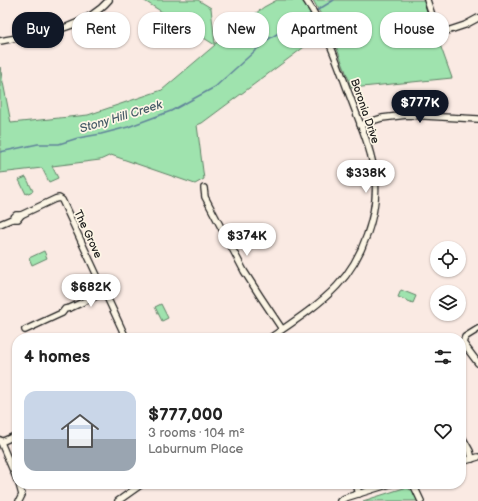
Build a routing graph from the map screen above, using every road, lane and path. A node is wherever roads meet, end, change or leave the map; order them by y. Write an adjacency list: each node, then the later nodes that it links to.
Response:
1 (109, 0): 5 (street)
2 (306, 0): 7 (street, Boronia Drive)
3 (428, 0): 4 (street)
4 (478, 18)
5 (0, 41)
6 (478, 119): 7 (street)
7 (360, 125): 11 (street, Boronia Drive)
8 (204, 188): 11 (street)
9 (0, 224): 10 (street, The Grove)
10 (105, 292): 13 (street); 14 (street, The Grove)
11 (282, 329): 15 (street, Boronia Drive)
12 (478, 329): 16 (street)
13 (25, 330)
14 (124, 333)
15 (277, 333)
16 (466, 336)
17 (466, 348): 18 (street)
18 (478, 363)
19 (12, 437): 20 (street)
20 (0, 441): 23 (street)
21 (466, 444): 22 (street)
22 (473, 458)
23 (12, 469)
24 (20, 489): 32 (street)
25 (135, 489): 33 (street)
26 (359, 489): 30 (street)
27 (373, 489): 30 (street)
28 (415, 489): 31 (street)
29 (419, 489): 31 (street)
30 (360, 493): 34 (street)
31 (420, 499)
32 (19, 501)
33 (118, 501)
34 (340, 501)

